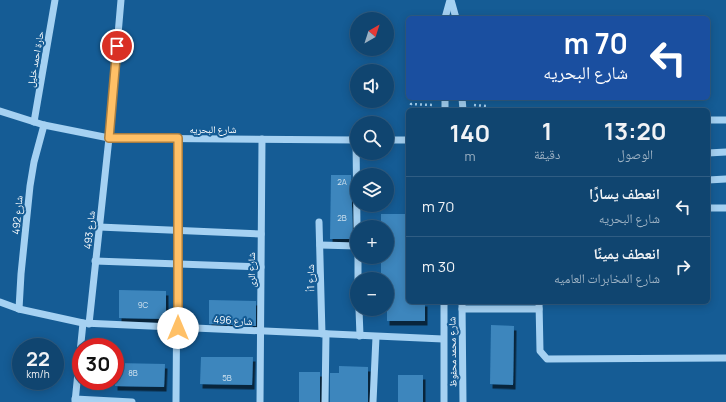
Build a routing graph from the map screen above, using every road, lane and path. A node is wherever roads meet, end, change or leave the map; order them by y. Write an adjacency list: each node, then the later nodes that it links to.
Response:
1 (55, 0): 9 (street, حارة احمد خليل)
2 (121, 0): 11 (street, شارع 493)
3 (451, 0): 4 (street); 5 (street)
4 (446, 16)
5 (455, 16)
6 (0, 111): 9 (street, شارع البحريه)
7 (710, 120): 8 (street)
8 (726, 120)
9 (34, 122): 10 (street, شارع البحريه)
10 (44, 125): 11 (street, شارع البحريه); 38 (street, شارع 492)
11 (109, 138): 12 (street, شارع البحريه); 26 (street, شارع 493)
12 (178, 138): 13 (street, شارع البحريه); 27 (street)
13 (262, 139): 14 (street, شارع البحريه); 28 (street, شارع الرى)
14 (350, 140)
15 (394, 140): 16 (street)
16 (406, 140)
17 (726, 152): 18 (street)
18 (710, 153)
19 (356, 160): 24 (street)
20 (726, 179): 21 (street)
21 (710, 180)
22 (710, 208): 23 (street)
23 (726, 208)
24 (357, 220)
25 (319, 222): 29 (street, شارع 1أ)
26 (99, 227): 27 (street); 31 (street, شارع 493)
27 (178, 231): 28 (street); 32 (street)
28 (261, 234): 33 (street, شارع الرى)
29 (320, 245): 30 (street); 43 (street, شارع 1أ)
30 (350, 246)
31 (95, 261): 32 (street); 40 (street, شارع 493)
32 (178, 264): 33 (street); 41 (street)
33 (261, 267): 42 (street, شارع الرى)
34 (0, 302): 38 (street, شارع 496)
35 (444, 304): 46 (street, شارع محمد محفوظ)
36 (462, 305): 37 (street); 55 (street, شارع محمد محفوظ)
37 (539, 305): 47 (street)
38 (19, 309): 40 (street, شارع 496)
39 (359, 316): 44 (street)
40 (86, 324): 41 (street, شارع 496); 48 (street, شارع 493)
41 (178, 328): 42 (street, شارع 496); 50 (street)
42 (261, 331): 43 (street, شارع 496); 51 (street, شارع الرى)
43 (324, 334): 44 (street, شارع 496); 52 (street, شارع 1أ)
44 (360, 336): 45 (street, شارع 496)
45 (376, 337): 46 (street, شارع 496); 53 (street)
46 (443, 339): 54 (street, شارع محمد محفوظ)
47 (726, 358)
48 (75, 400): 49 (street)
49 (132, 402)
50 (176, 402)
51 (260, 402)
52 (325, 402)
53 (373, 402)
54 (444, 402)
55 (463, 402)

